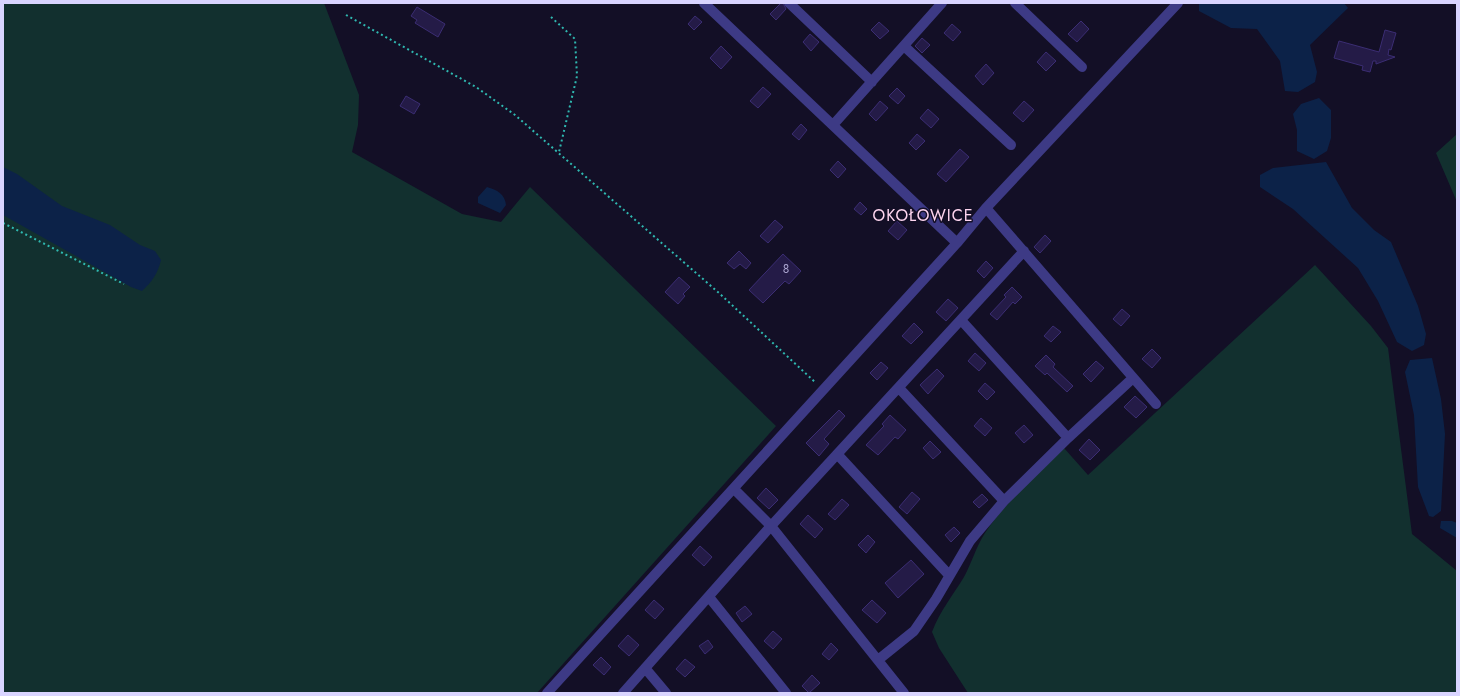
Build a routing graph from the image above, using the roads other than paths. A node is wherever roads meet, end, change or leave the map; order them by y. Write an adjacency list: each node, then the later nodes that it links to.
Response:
1 (704, 3): 9 (street)
2 (789, 3): 8 (street)
3 (942, 3): 6 (street)
4 (1014, 3): 7 (street)
5 (1178, 3): 11 (street)
6 (904, 46): 8 (street); 10 (street)
7 (1082, 67)
8 (872, 82): 9 (street)
9 (833, 125): 12 (street)
10 (1010, 145)
11 (986, 208): 12 (street); 13 (street)
12 (957, 243): 20 (street)
13 (1024, 251): 14 (street); 15 (street)
14 (961, 320): 16 (street); 18 (street)
15 (1134, 378): 17 (street); 18 (street)
16 (899, 388): 19 (street); 21 (street)
17 (1156, 404)
18 (1068, 438): 21 (street)
19 (838, 455): 22 (street); 23 (street)
20 (734, 489): 22 (street); 27 (street)
21 (1004, 502): 23 (street)
22 (772, 526): 24 (street); 25 (street)
23 (949, 575): 25 (street)
24 (709, 597): 26 (street); 30 (street)
25 (878, 660): 31 (street)
26 (646, 668): 28 (street); 29 (street)
27 (547, 693)
28 (623, 693)
29 (666, 693)
30 (786, 693)
31 (904, 693)

